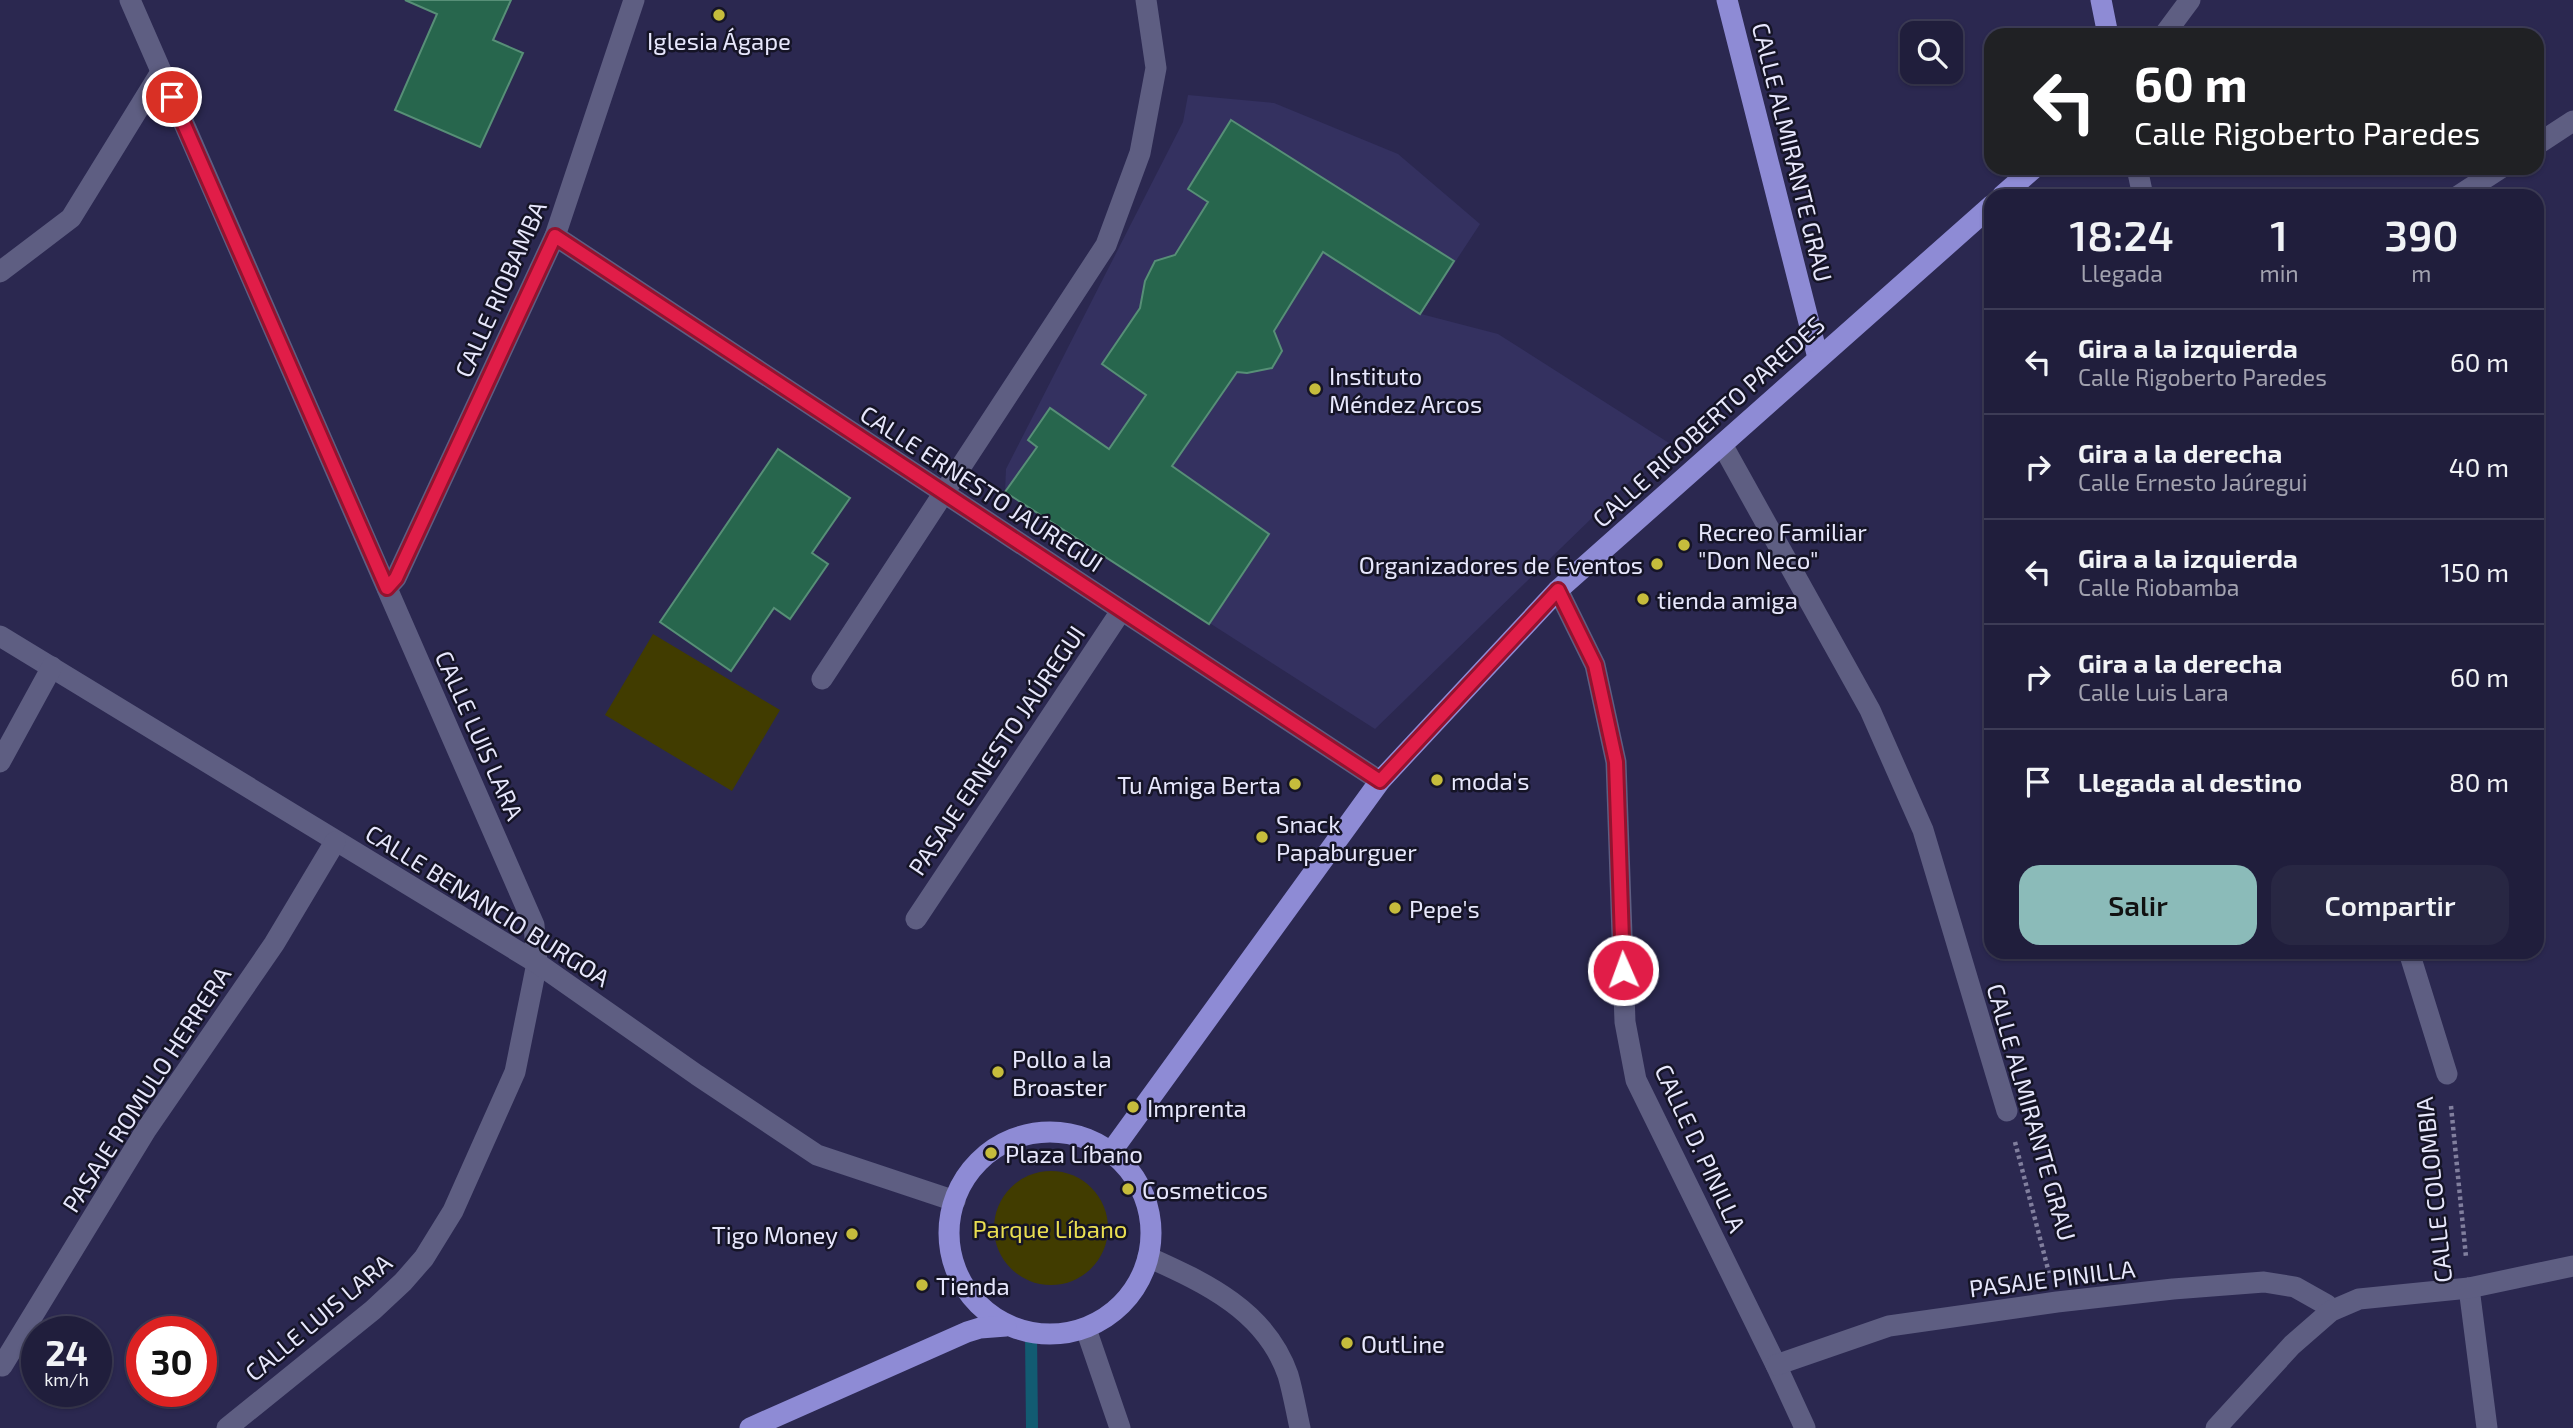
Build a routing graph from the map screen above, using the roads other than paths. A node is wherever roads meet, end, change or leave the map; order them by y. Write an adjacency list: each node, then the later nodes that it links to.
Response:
1 (130, 0): 9 (street, CALLE LUIS LARA)
2 (634, 0): 17 (street, CALLE RIOBAMBA)
3 (1146, 0): 21 (street)
4 (1727, 0): 19 (main road, CALLE ALMIRANTE GRAU)
5 (2101, 0): 7 (main road)
6 (2190, 0): 8 (street)
7 (2107, 28)
8 (2169, 28)
9 (162, 72): 18 (street); 22 (street, CALLE LUIS LARA)
10 (2573, 121): 11 (street)
11 (2544, 140)
12 (2026, 175): 14 (main road)
13 (2490, 175): 15 (street)
14 (2010, 189)
15 (2469, 189)
16 (1984, 212): 19 (main road, CALLE RIGOBERTO PAREDES)
17 (555, 236): 21 (street, CALLE ERNESTO JAÚREGUI); 22 (street, CALLE RIOBAMBA)
18 (0, 272)
19 (1818, 358): 20 (main road, CALLE RIGOBERTO PAREDES)
20 (1723, 446): 23 (main road, CALLE RIGOBERTO PAREDES); 35 (street, CALLE ALMIRANTE GRAU)
21 (944, 494): 24 (street, CALLE ERNESTO JAÚREGUI); 27 (street)
22 (387, 588): 33 (street, CALLE LUIS LARA)
23 (1558, 590): 29 (main road, CALLE RIGOBERTO PAREDES); 46 (street, CALLE D. PINILLA)
24 (1121, 611): 29 (street, CALLE ERNESTO JAÚREGUI); 31 (street, PASAJE ERNESTO JAÚREGUI)
25 (0, 636): 26 (street, CALLE BENANCIO BURGOA)
26 (52, 667): 28 (street); 30 (street, CALLE BENANCIO BURGOA)
27 (822, 679)
28 (0, 762)
29 (1380, 781): 36 (main road, CALLE RIGOBERTO PAREDES)
30 (335, 842): 33 (street, CALLE BENANCIO BURGOA); 47 (street, PASAJE ROMULO HERRERA)
31 (916, 919)
32 (2411, 959): 34 (street, CALLE COLOMBIA)
33 (537, 963): 37 (street, CALLE BENANCIO BURGOA); 48 (street, CALLE LUIS LARA)
34 (2448, 1074)
35 (2007, 1111)
36 (1111, 1152): 37 (main road); 38 (main road)
37 (955, 1201): 41 (main road)
38 (1148, 1257): 44 (main road); 51 (street)
39 (2573, 1266): 40 (street)
40 (2469, 1288): 42 (street); 54 (street, CALLE COLOMBIA)
41 (970, 1295): 43 (main road); 45 (main road)
42 (2332, 1311): 46 (street, PASAJE PINILLA); 53 (street)
43 (1006, 1326): 44 (main road); 45 (main road)
44 (1086, 1329): 50 (street)
45 (955, 1338): 49 (main road)
46 (1776, 1365): 52 (street, CALLE D. PINILLA)
47 (2, 1366)
48 (227, 1428)
49 (750, 1428)
50 (1119, 1428)
51 (1300, 1428)
52 (1805, 1428)
53 (2216, 1428)
54 (2487, 1428)

